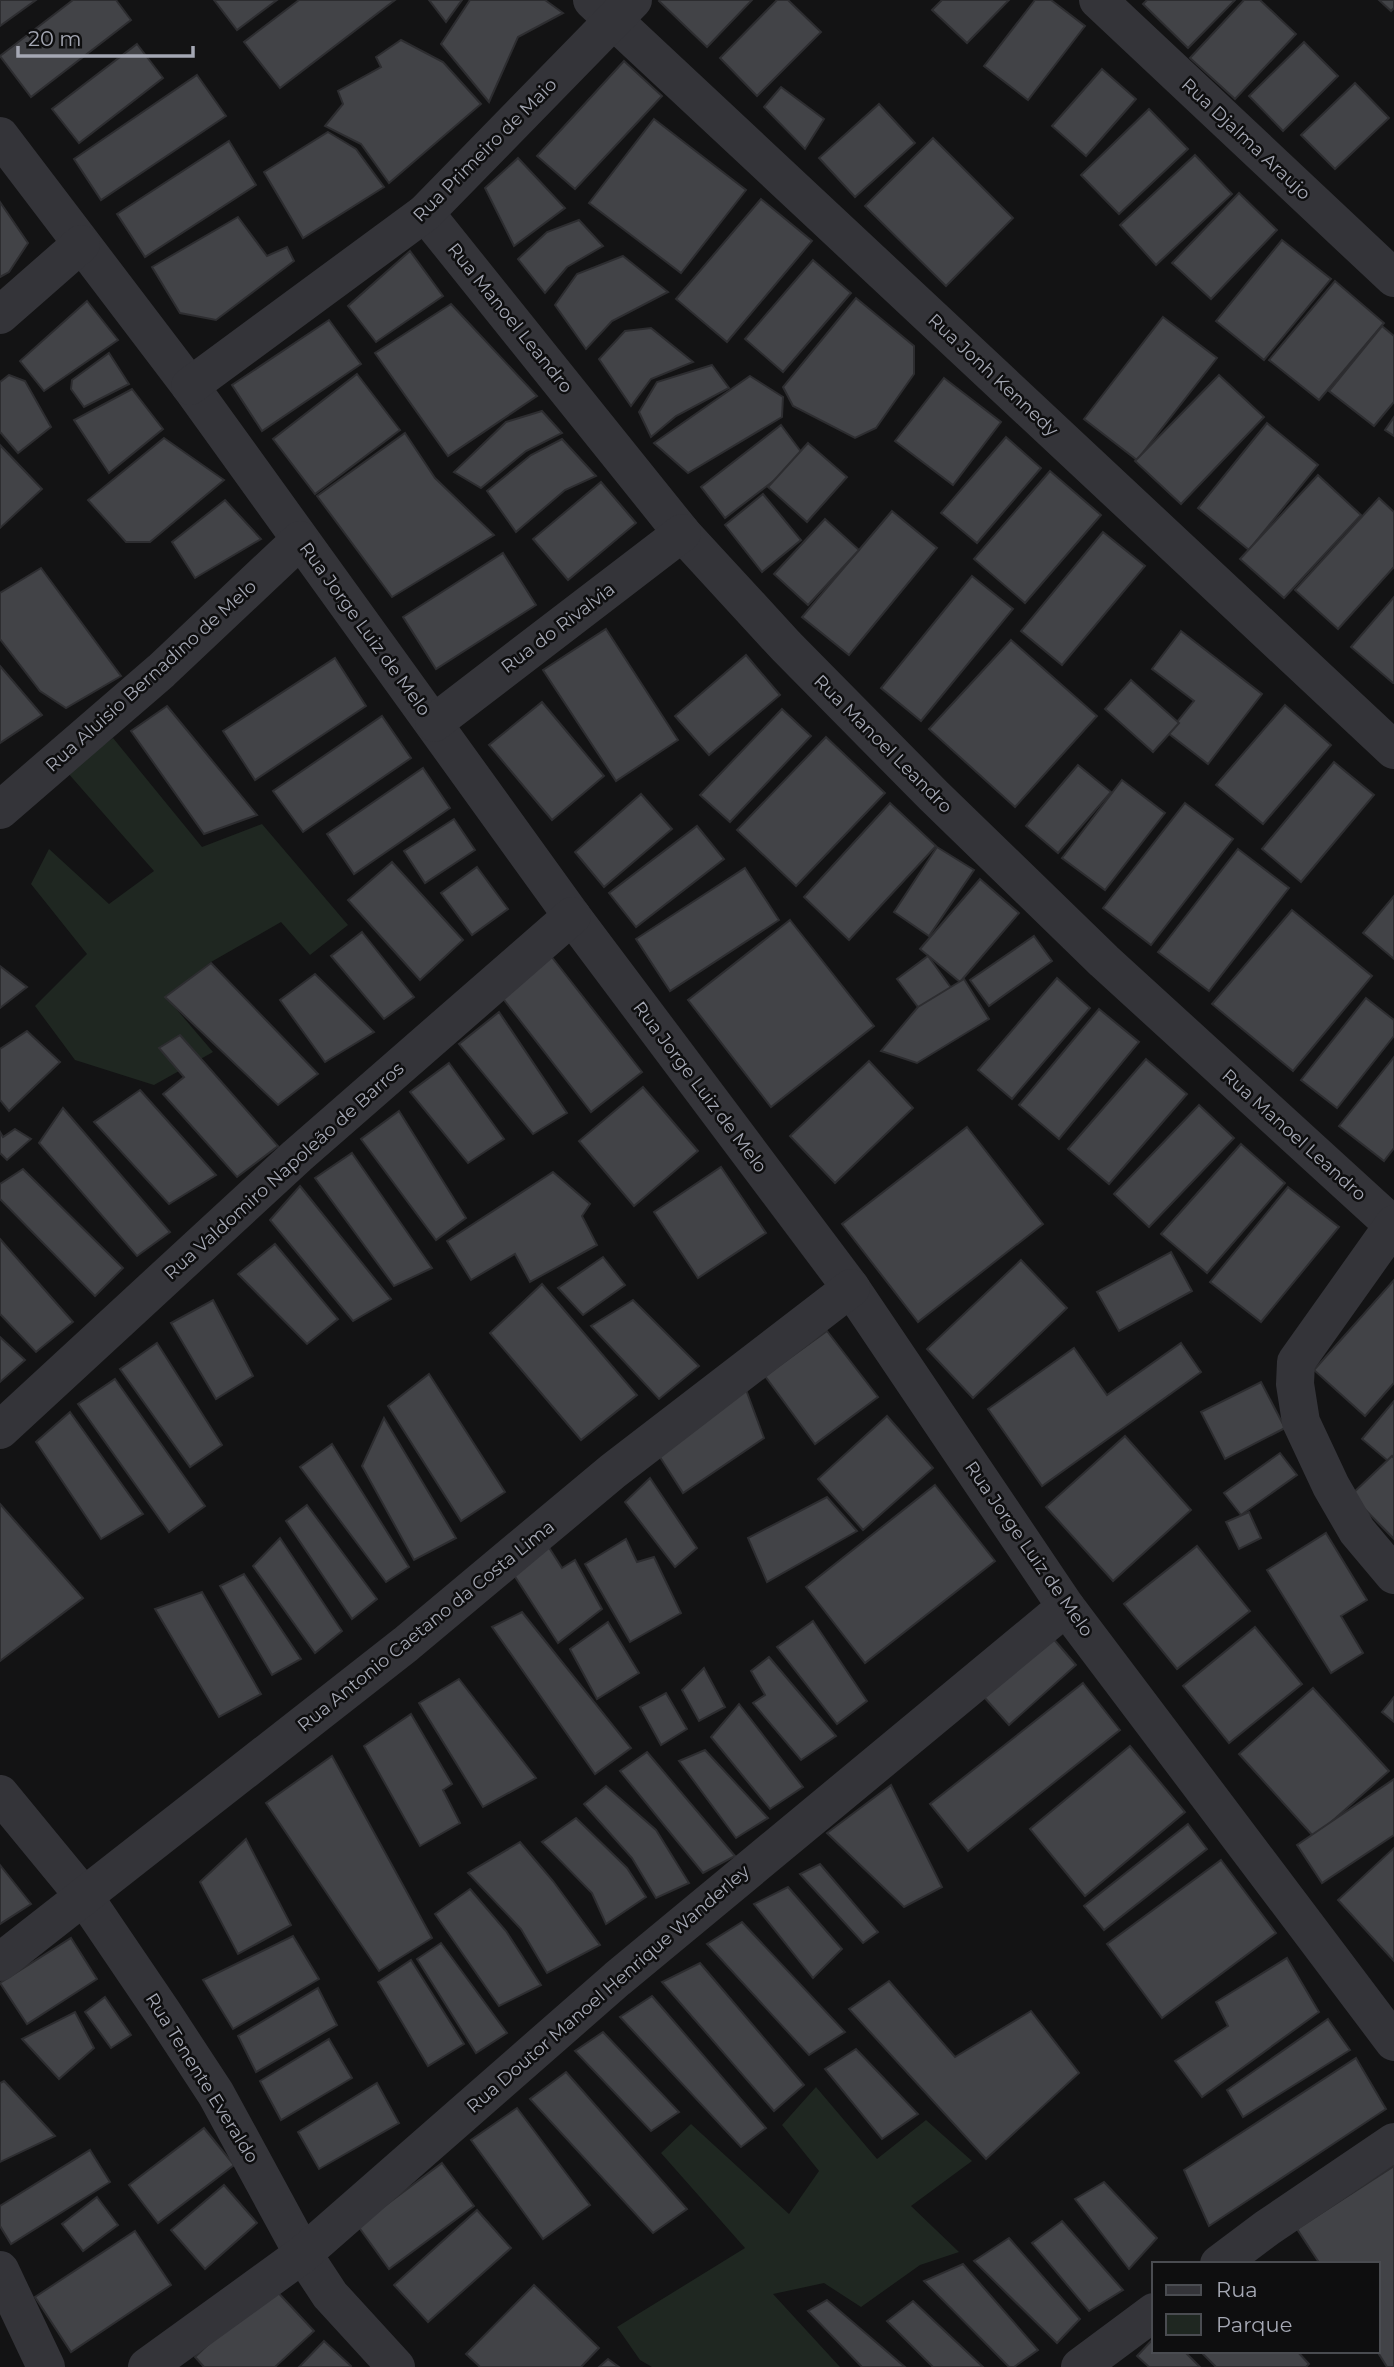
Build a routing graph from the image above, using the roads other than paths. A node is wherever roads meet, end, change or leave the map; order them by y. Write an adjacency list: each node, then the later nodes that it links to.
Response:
1 (1098, 0): 6 (street, Rua Djalma Araujo)
2 (613, 7): 4 (street, Rua Primeiro de Maio); 12 (street, Rua Jonh Kennedy)
3 (0, 136): 5 (street, Rua Jorge Luiz de Melo)
4 (425, 213): 8 (street, Rua Primeiro de Maio); 9 (street, Rua Manoel Leandro)
5 (80, 244): 7 (street); 8 (street, Rua Jorge Luiz de Melo)
6 (1394, 278)
7 (0, 315)
8 (190, 386): 10 (street, Rua Jorge Luiz de Melo)
9 (682, 533): 11 (street, Rua do Rivalvia); 15 (street, Rua Manoel Leandro)
10 (300, 540): 11 (street, Rua Jorge Luiz de Melo); 13 (street, Rua Aluisio Bernadino de Melo)
11 (434, 723): 14 (street, Rua Jorge Luiz de Melo)
12 (1394, 750)
13 (0, 810)
14 (572, 916): 16 (street, Rua Jorge Luiz de Melo); 17 (street, Rua Valdomiro Napoleão de Barros)
15 (1394, 1225): 18 (street)
16 (851, 1288): 19 (street, Rua Jorge Luiz de Melo); 21 (street, Rua Antonio Caetano da Costa Lima)
17 (0, 1430)
18 (1394, 1575)
19 (1066, 1607): 23 (street, Rua Jorge Luiz de Melo); 25 (street, Rua Doutor Manoel Henrique Wanderley)
20 (0, 1794): 21 (street, Rua Tenente Everaldo)
21 (83, 1895): 22 (street, Rua Antonio Caetano da Costa Lima); 25 (street, Rua Tenente Everaldo)
22 (0, 1962)
23 (1394, 2042)
24 (1394, 2142): 26 (street)
25 (303, 2254): 30 (street, Rua Doutor Manoel Henrique Wanderley); 31 (street, Rua Tenente Everaldo)
26 (1222, 2262)
27 (0, 2270): 29 (street)
28 (1152, 2313): 32 (street)
29 (46, 2367)
30 (147, 2367)
31 (396, 2367)
32 (1080, 2367)

